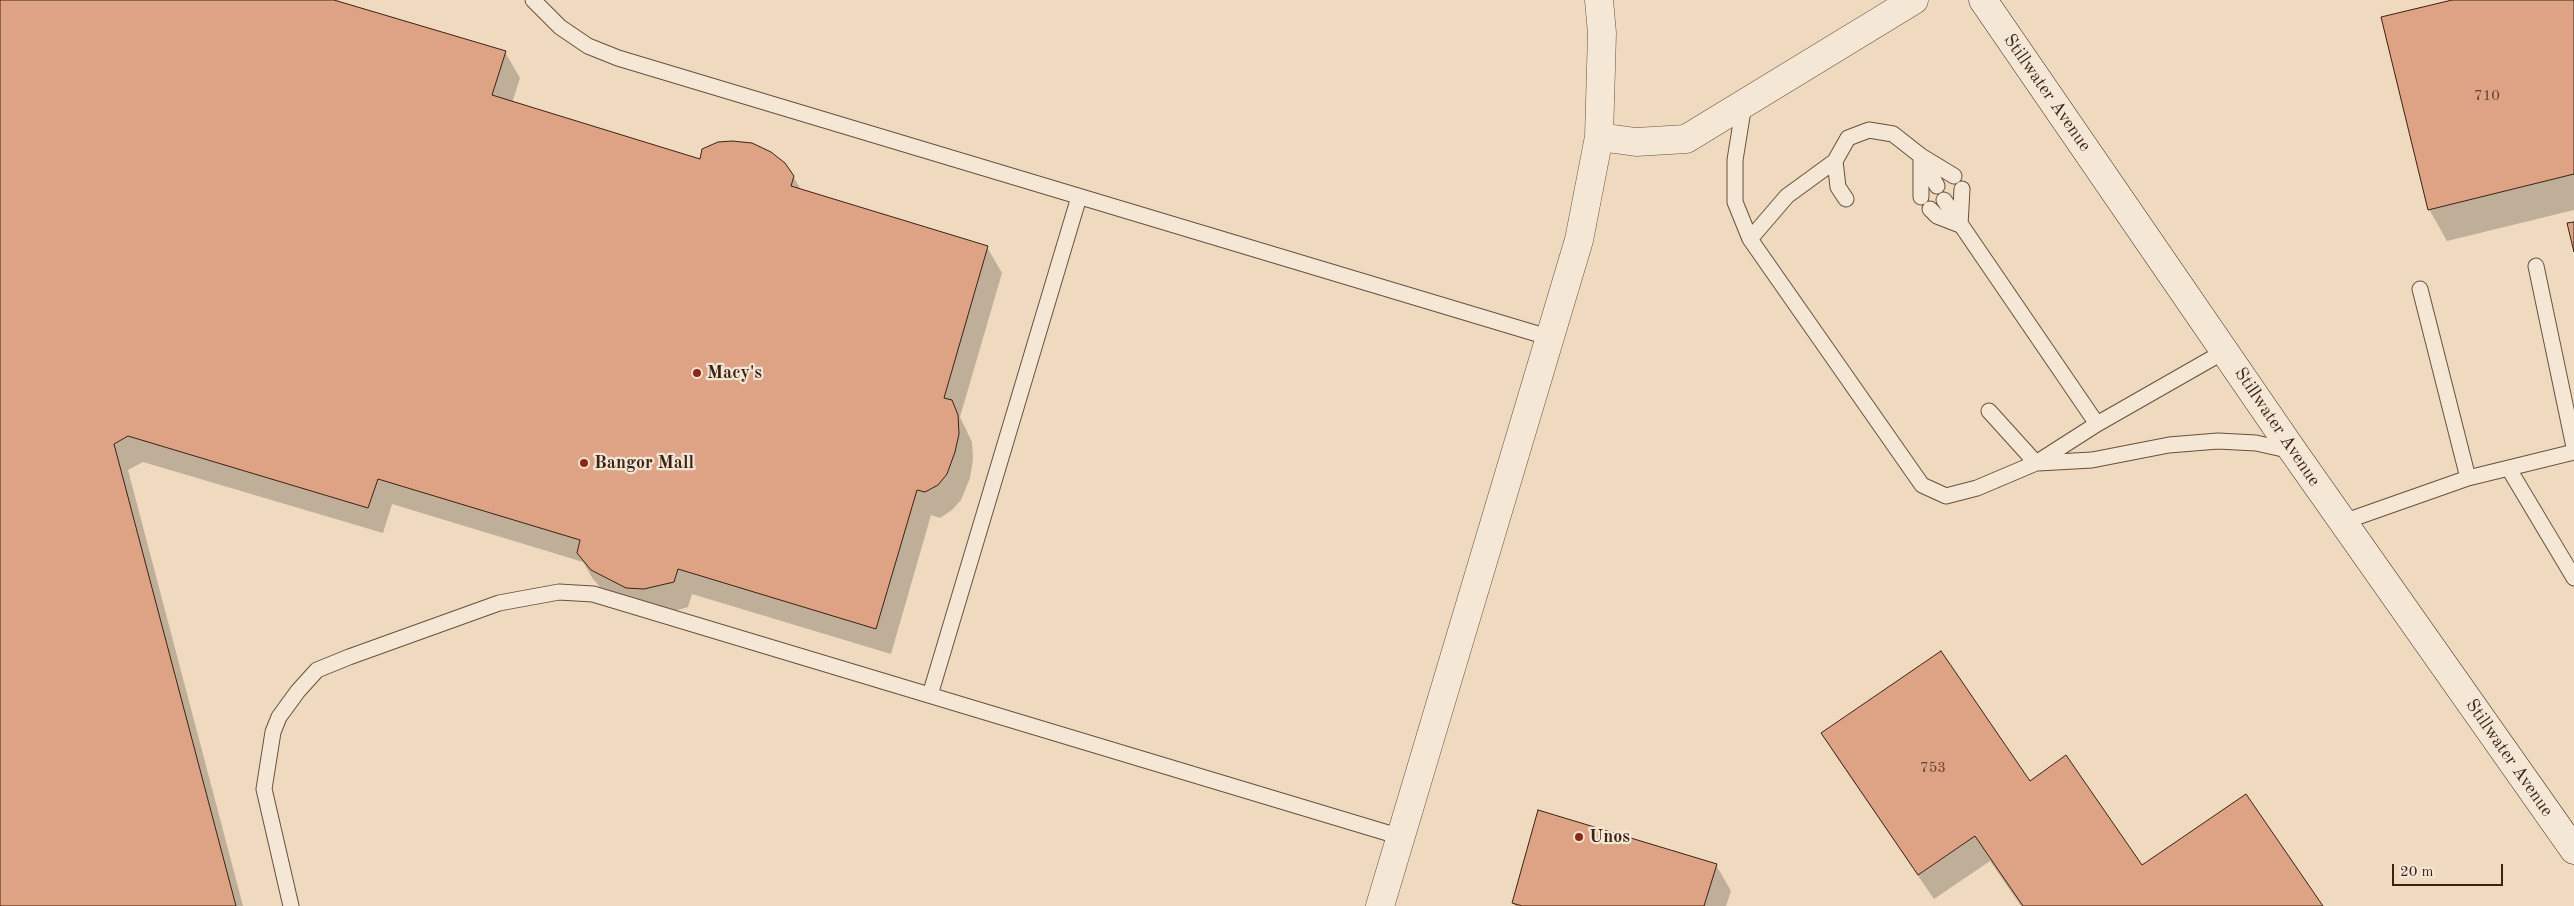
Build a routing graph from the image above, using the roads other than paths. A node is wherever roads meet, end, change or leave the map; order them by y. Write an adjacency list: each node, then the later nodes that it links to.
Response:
1 (533, 0): 10 (lane)
2 (1599, 0): 6 (street)
3 (1914, 0): 5 (street)
4 (1983, 0): 18 (street, Stillwater Avenue)
5 (1744, 104): 6 (street); 14 (lane)
6 (1599, 137): 17 (street)
7 (1921, 156): 8 (lane); 9 (lane); 13 (lane); 13 (lane)
8 (1835, 161): 11 (lane); 14 (lane)
9 (1936, 186)
10 (1079, 196): 17 (lane); 29 (lane)
11 (1846, 199)
12 (1944, 200): 13 (lane)
13 (1960, 225): 20 (lane)
14 (1750, 239): 24 (lane)
15 (2536, 266): 21 (lane)
16 (2420, 289): 26 (lane)
17 (1551, 338): 30 (street)
18 (2225, 351): 20 (lane); 22 (street, Stillwater Avenue)
19 (1989, 411): 24 (lane)
20 (2098, 424): 24 (lane)
21 (2574, 447)
22 (2292, 451): 24 (lane); 27 (street, Stillwater Avenue)
23 (2574, 452): 25 (lane)
24 (2036, 463)
25 (2509, 469): 26 (lane); 28 (lane)
26 (2468, 478): 27 (lane)
27 (2343, 522): 31 (street, Stillwater Avenue)
28 (2574, 578)
29 (930, 695): 30 (lane); 32 (lane)
30 (1401, 838): 33 (street)
31 (2574, 850)
32 (291, 906)
33 (1380, 906)

